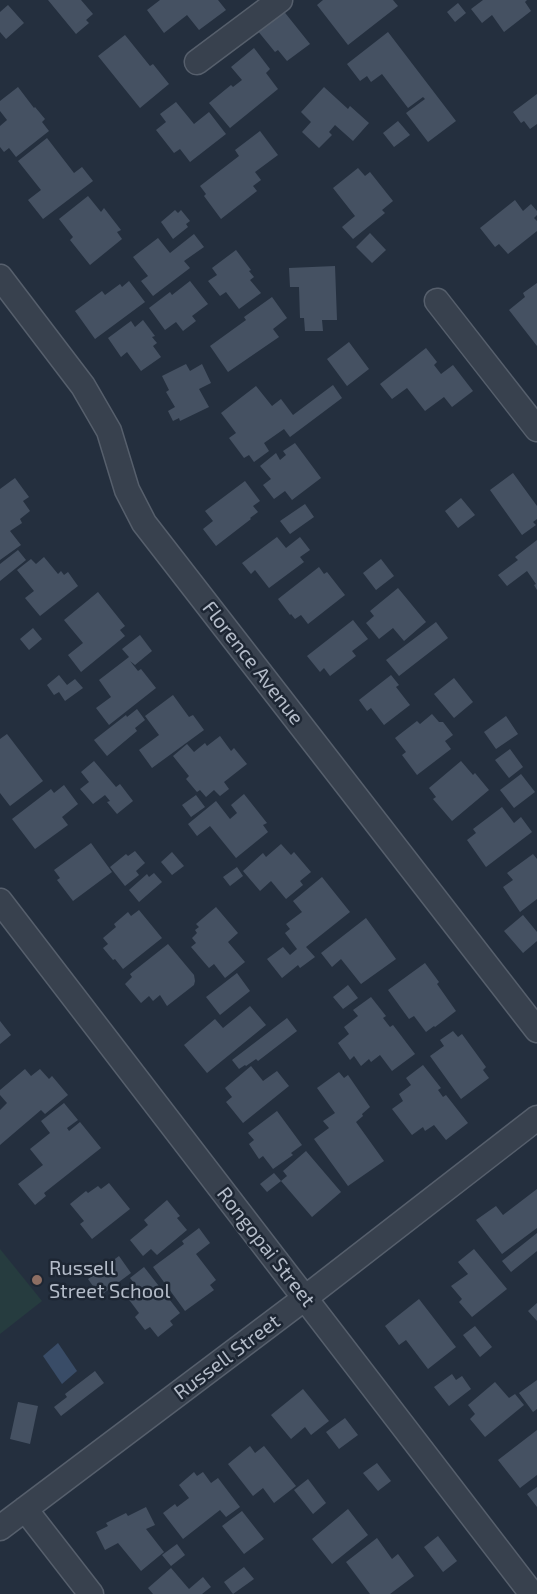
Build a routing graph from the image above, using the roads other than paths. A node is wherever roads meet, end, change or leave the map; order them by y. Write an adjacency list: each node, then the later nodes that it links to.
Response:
1 (280, 0): 2 (street)
2 (197, 62)
3 (0, 277): 7 (street, Florence Avenue)
4 (437, 301): 5 (street)
5 (537, 429)
6 (0, 901): 9 (street, Rongopai Street)
7 (537, 1030)
8 (537, 1118): 9 (street, Russell Street)
9 (305, 1298): 10 (street, Russell Street); 13 (street, Rongopai Street)
10 (25, 1509): 11 (street, Russell Street); 12 (street)
11 (0, 1528)
12 (91, 1594)
13 (532, 1594)

